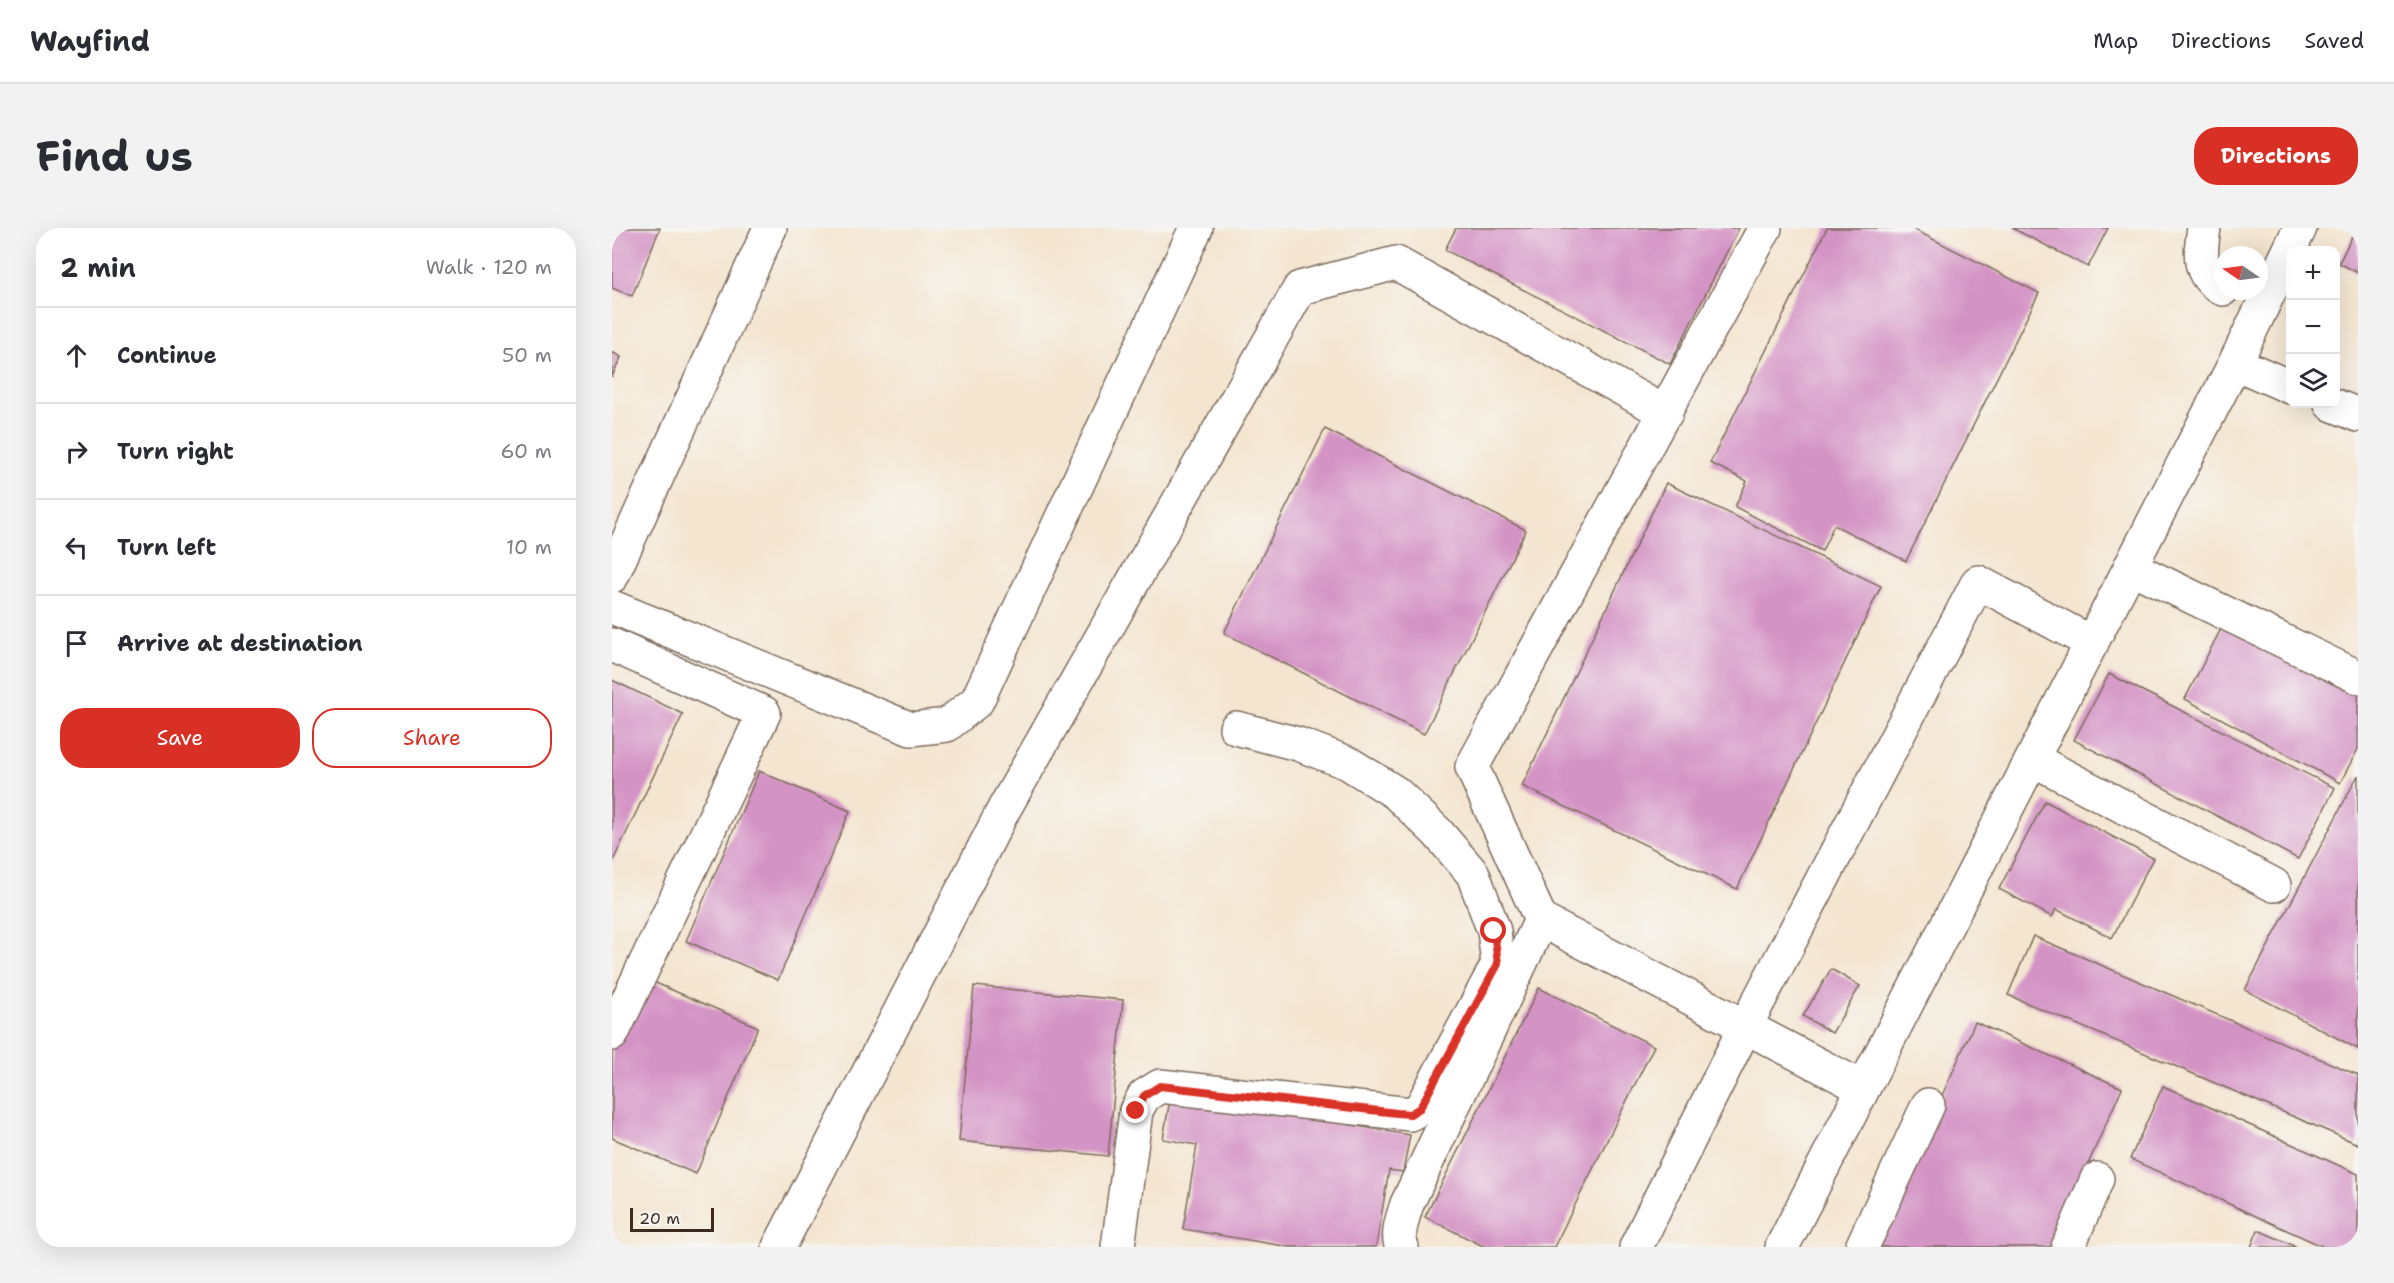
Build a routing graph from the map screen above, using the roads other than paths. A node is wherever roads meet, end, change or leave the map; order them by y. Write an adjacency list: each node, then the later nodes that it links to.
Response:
1 (1196, 228): 16 (street)
2 (1765, 228): 12 (street)
3 (2204, 228): 6 (street)
4 (2300, 228): 8 (street)
5 (762, 231): 15 (street)
6 (2214, 284)
7 (2243, 300): 8 (street)
8 (2261, 309): 9 (street)
9 (2235, 363): 10 (street); 14 (street)
10 (2286, 385)
11 (2340, 408): 13 (street)
12 (1666, 412): 23 (street); 29 (street)
13 (2358, 415)
14 (2130, 567): 17 (street); 19 (street)
15 (612, 576)
16 (612, 607)
17 (2092, 642): 21 (street); 24 (street)
18 (612, 645): 25 (street)
19 (2358, 677)
20 (1236, 728): 30 (street)
21 (2032, 759): 22 (street); 26 (street)
22 (2274, 885)
23 (1541, 920): 24 (street); 31 (street)
24 (1745, 1027): 26 (street); 32 (street)
25 (612, 1034)
26 (1863, 1088): 33 (street)
27 (1928, 1105): 34 (street)
28 (2097, 1179): 35 (street)
29 (779, 1247)
30 (1118, 1247)
31 (1402, 1247)
32 (1636, 1247)
33 (1782, 1247)
34 (1862, 1247)
35 (2068, 1247)

